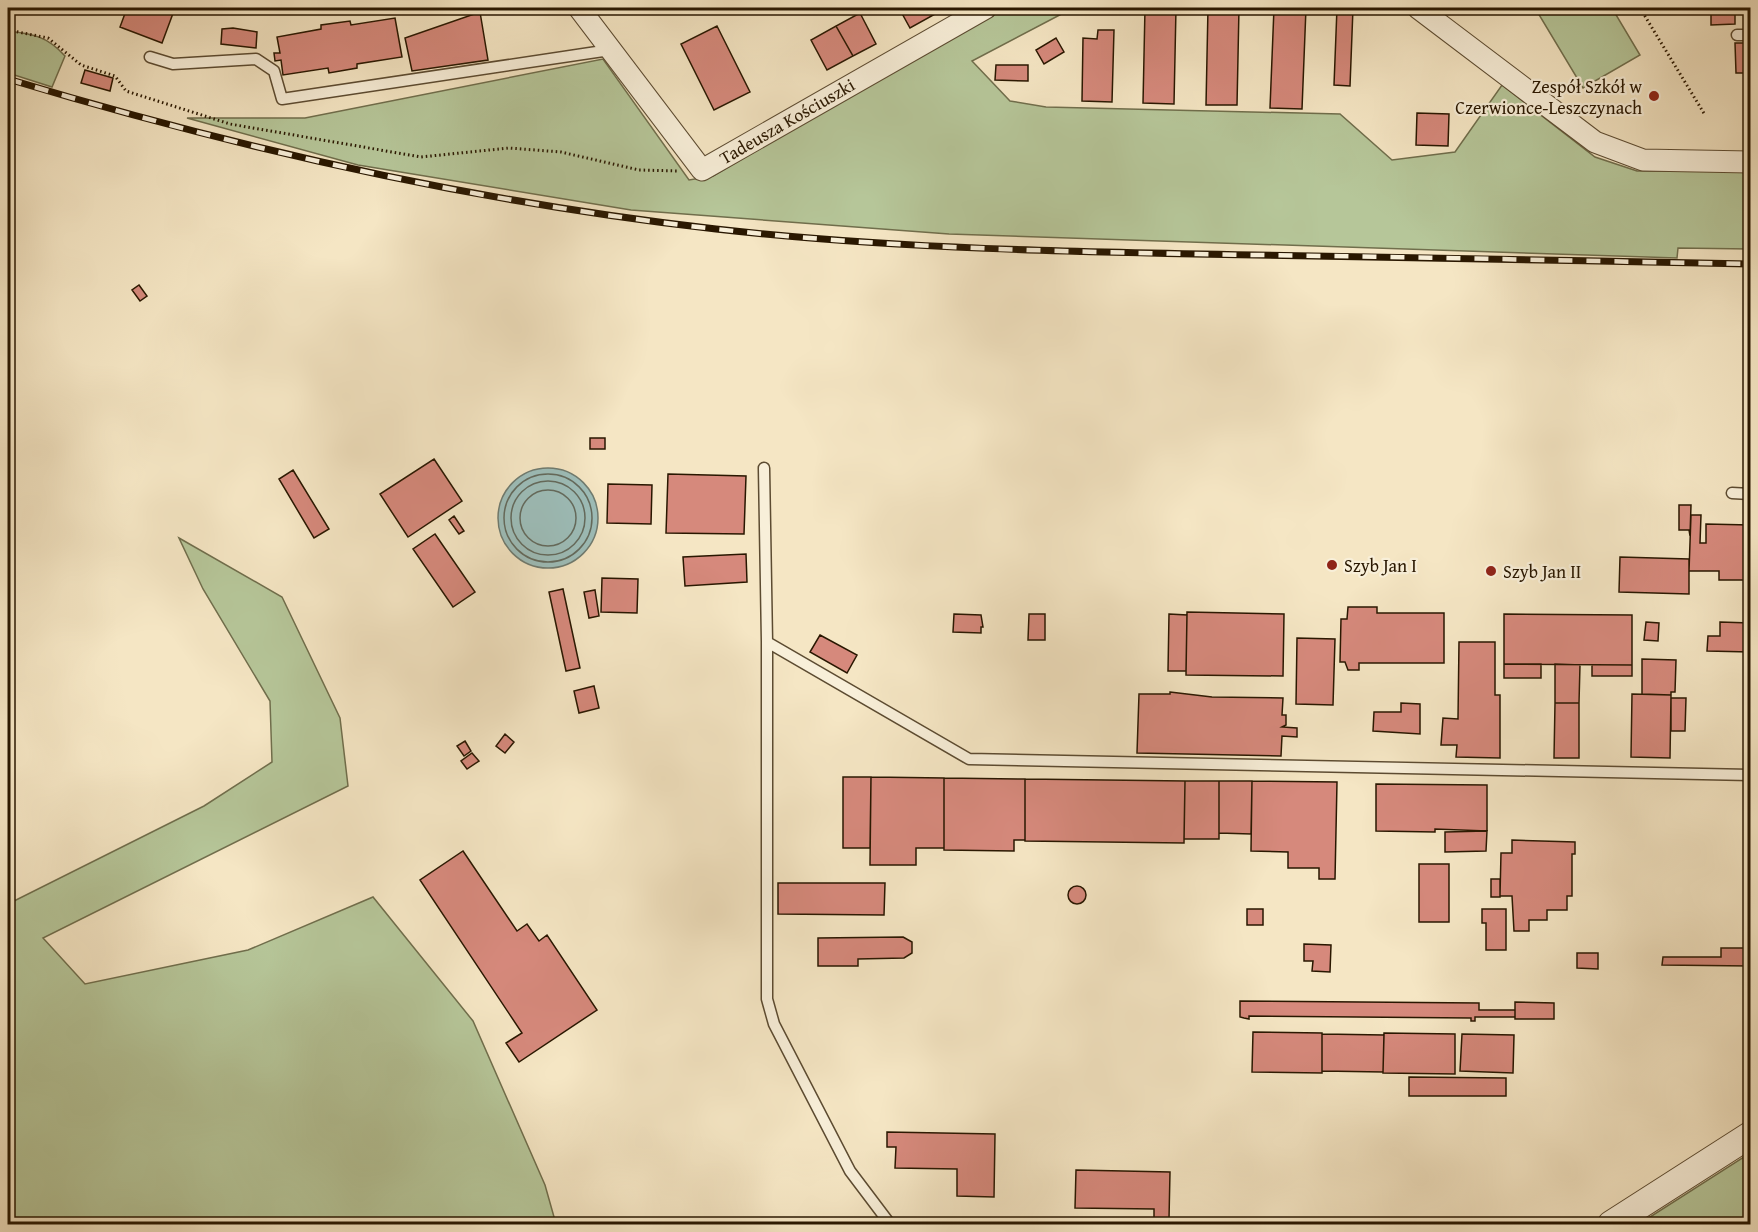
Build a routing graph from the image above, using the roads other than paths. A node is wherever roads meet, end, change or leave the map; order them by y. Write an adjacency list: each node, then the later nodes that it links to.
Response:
1 (579, 8): 6 (street, Tadeusza Kościuszki)
2 (986, 8): 6 (street, Tadeusza Kościuszki)
3 (1418, 8): 8 (street)
4 (1750, 34): 5 (lane)
5 (1737, 35)
6 (610, 50): 7 (lane)
7 (150, 57)
8 (1750, 162)
9 (764, 468): 12 (lane)
10 (1732, 493): 11 (lane)
11 (1750, 494)
12 (767, 642): 13 (lane); 15 (lane)
13 (1750, 775)
14 (1750, 1136): 16 (street)
15 (890, 1224)
16 (1611, 1224)

